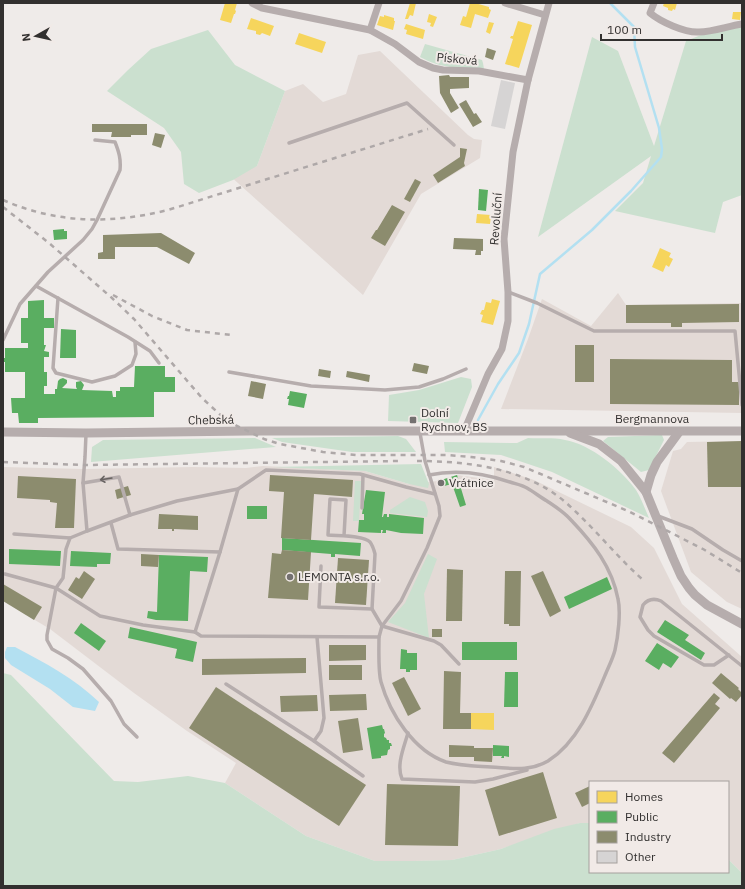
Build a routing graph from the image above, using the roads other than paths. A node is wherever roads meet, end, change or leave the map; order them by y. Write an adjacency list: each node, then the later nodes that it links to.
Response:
1 (252, 3): 8 (street, Písková)
2 (379, 3): 8 (street)
3 (505, 3): 6 (street)
4 (549, 3): 6 (street, Revoluční)
5 (654, 3): 7 (street)
6 (545, 15): 9 (street, Revoluční)
7 (742, 24)
8 (370, 30): 9 (street, Písková)
9 (528, 80): 14 (street, Revoluční)
10 (95, 140): 13 (lane)
11 (289, 143): 12 (lane)
12 (454, 145)
13 (36, 286): 15 (lane); 16 (lane)
14 (508, 292): 21 (lane); 26 (street, Revoluční)
15 (58, 298): 17 (lane); 17 (lane)
16 (3, 340)
17 (135, 342): 18 (lane)
18 (160, 363)
19 (466, 369): 20 (lane)
20 (229, 372)
21 (742, 405)
22 (563, 431): 26 (street, Chebská); 27 (street, Bergmannova); 33 (street)
23 (742, 431): 27 (street, Bergmannova)
24 (3, 432): 28 (street, Chebská)
25 (420, 432): 26 (street, Chebská); 28 (street, Chebská); 30 (lane)
26 (464, 432)
27 (679, 432): 33 (street)
28 (86, 433): 31 (lane)
29 (364, 475): 32 (lane); 34 (lane); 35 (lane)
30 (429, 475): 34 (lane); 61 (lane)
31 (82, 483): 37 (lane, one-way to 31); 39 (lane)
32 (238, 489): 37 (lane); 43 (lane)
33 (646, 492): 36 (street)
34 (435, 494): 50 (lane)
35 (362, 508)
36 (655, 515): 44 (lane); 49 (street)
37 (130, 516): 38 (lane)
38 (111, 522): 39 (lane); 43 (lane)
39 (87, 531): 42 (lane)
40 (14, 534): 42 (lane)
41 (344, 536): 41 (lane); 48 (lane)
42 (70, 538): 47 (lane)
43 (220, 552): 51 (lane)
44 (742, 560)
45 (321, 566): 48 (lane)
46 (6, 574): 47 (lane)
47 (56, 588): 51 (lane); 59 (lane)
48 (372, 609): 50 (lane)
49 (742, 624)
50 (382, 626): 53 (lane); 55 (lane)
51 (195, 632): 52 (lane)
52 (317, 637): 53 (lane); 60 (lane)
53 (379, 637): 58 (lane)
54 (729, 655): 54 (lane); 56 (lane)
55 (459, 664)
56 (742, 666)
57 (226, 684): 60 (lane)
58 (408, 733): 61 (lane); 61 (lane)
59 (138, 737)
60 (314, 742): 62 (lane)
61 (532, 768)
62 (363, 776)

